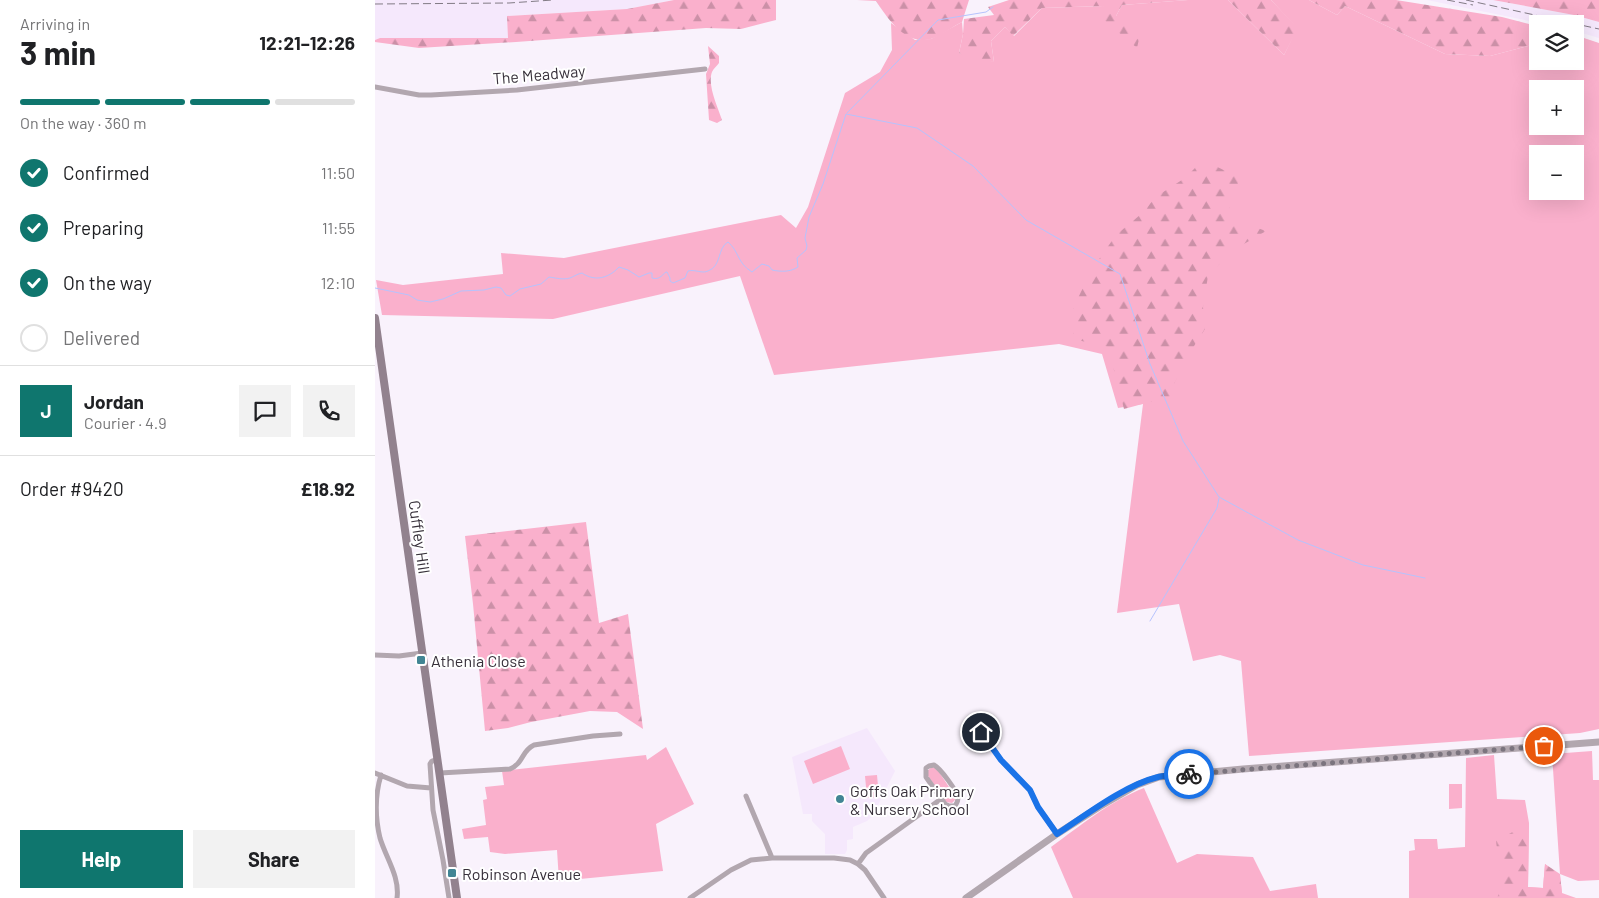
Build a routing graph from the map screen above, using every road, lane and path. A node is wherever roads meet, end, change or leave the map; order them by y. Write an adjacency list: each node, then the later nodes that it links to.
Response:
1 (705, 69): 2 (street, The Meadway)
2 (375, 87)
3 (375, 318): 4 (main road, Cuffley Hill)
4 (422, 653): 5 (street); 9 (main road, Cuffley Hill)
5 (375, 655)
6 (981, 732): 15 (street)
7 (620, 734): 11 (street)
8 (1599, 742): 15 (street)
9 (438, 759): 11 (main road, Cuffley Hill); 12 (street, Cuffley Hill)
10 (378, 774): 12 (street); 19 (street)
11 (440, 774): 18 (main road, Cuffley Hill)
12 (431, 788): 18 (street, Cuffley Hill)
13 (745, 796): 16 (street)
14 (941, 799): 14 (street); 17 (street)
15 (1057, 834): 22 (street)
16 (771, 858): 17 (street); 20 (street)
17 (858, 864): 21 (street)
18 (453, 897)
19 (397, 898)
20 (690, 898)
21 (885, 898)
22 (966, 898)

